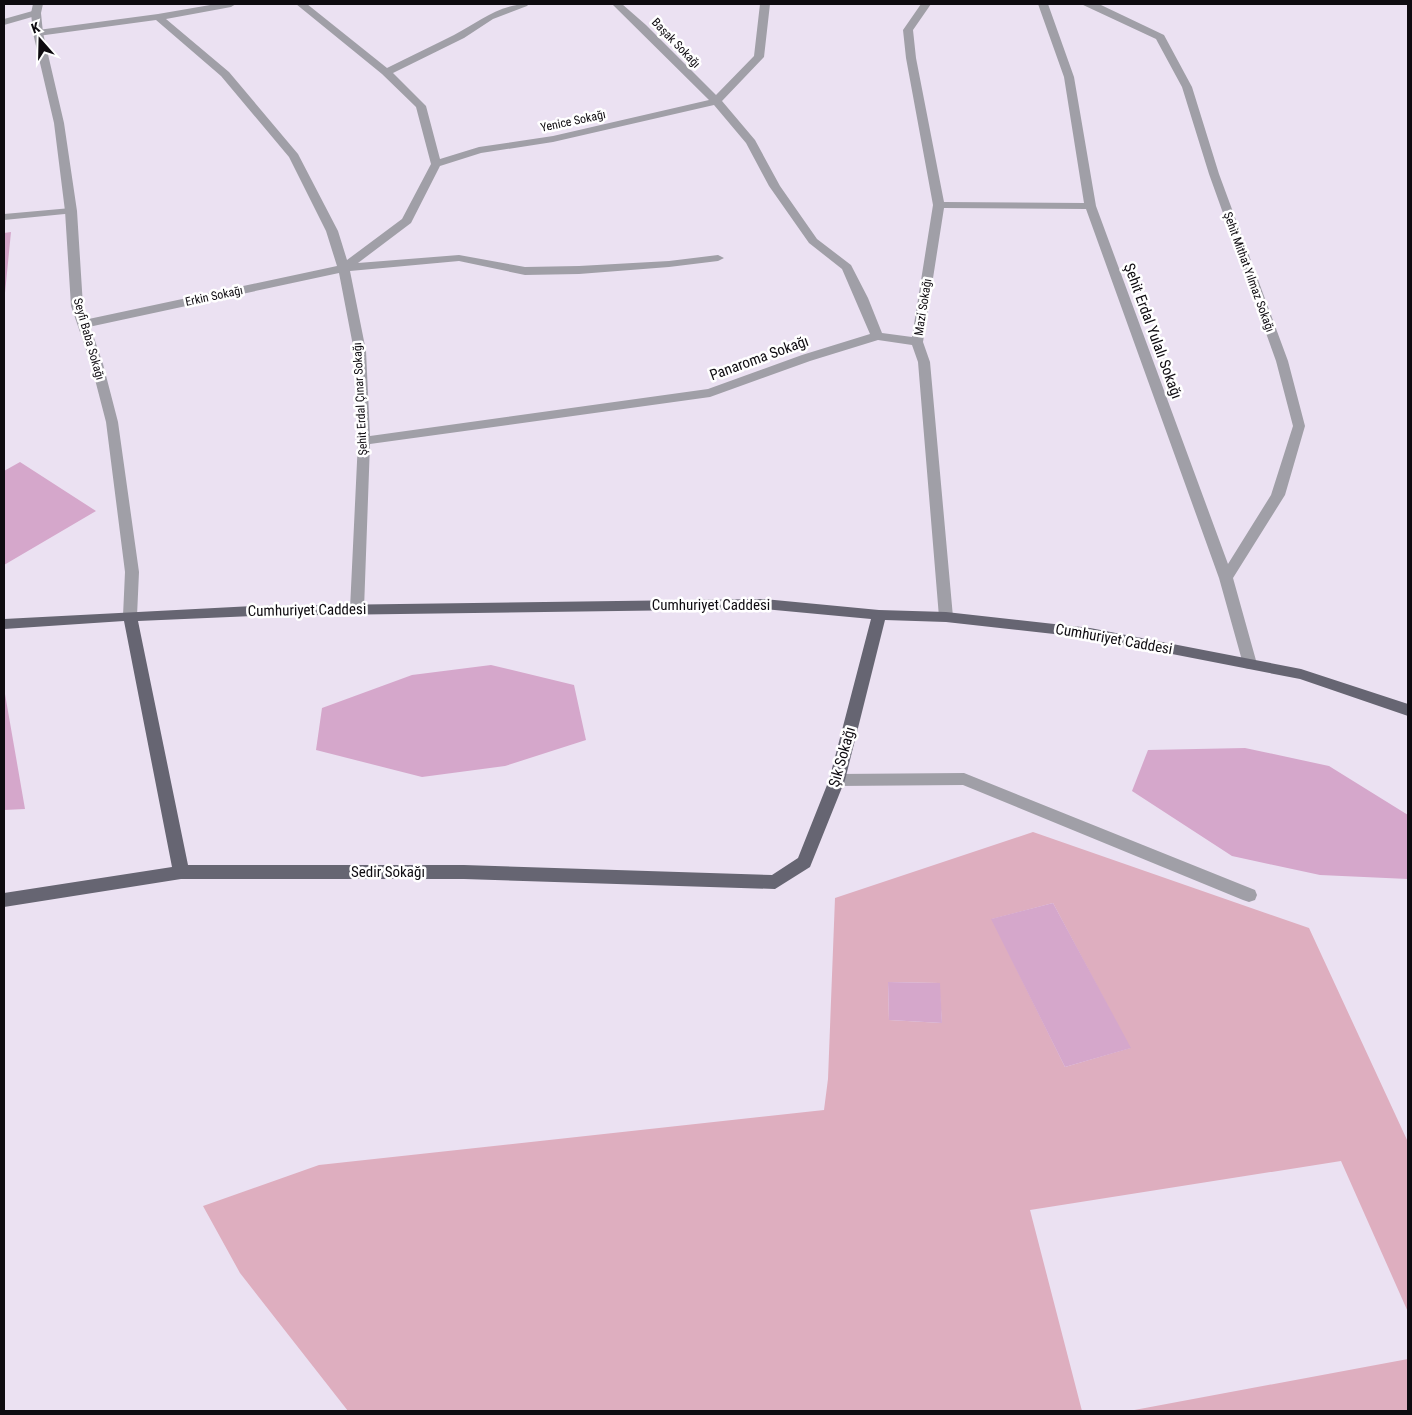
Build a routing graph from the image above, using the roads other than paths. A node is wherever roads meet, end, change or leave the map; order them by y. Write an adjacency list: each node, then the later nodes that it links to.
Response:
1 (231, 4): 10 (street)
2 (301, 4): 13 (street)
3 (524, 4): 13 (street)
4 (617, 4): 14 (street, Başak Sokağı)
5 (766, 4): 14 (street)
6 (926, 4): 16 (street, Mazi Sokağı)
7 (1043, 4): 17 (street, Şehit Erdal Yulalı Sokağı)
8 (1086, 4): 26 (street, Şehit Mithat Yılmaz Sokağı)
9 (37, 8): 11 (street); 12 (street, Seyfi Baba Sokağı)
10 (158, 17): 12 (street); 21 (street, Şehit Erdal Çınar Sokağı)
11 (4, 22)
12 (38, 33): 18 (street, Seyfi Baba Sokağı)
13 (386, 72): 15 (street)
14 (716, 101): 15 (street, Yenice Sokağı); 23 (street)
15 (436, 164): 21 (street)
16 (939, 205): 17 (street); 24 (street, Mazi Sokağı)
17 (1090, 206): 26 (street, Şehit Erdal Yulalı Sokağı)
18 (71, 211): 19 (street); 22 (street, Seyfi Baba Sokağı)
19 (4, 216)
20 (718, 258): 21 (street, Erkin Sokağı)
21 (344, 268): 22 (street, Erkin Sokağı); 25 (street, Şehit Erdal Çınar Sokağı)
22 (84, 324): 29 (street, Seyfi Baba Sokağı)
23 (876, 336): 24 (street); 25 (street, Panaroma Sokağı)
24 (917, 342): 30 (street, Mazi Sokağı)
25 (364, 441): 27 (street, Şehit Erdal Çınar Sokağı)
26 (1226, 578): 32 (street, Şehit Erdal Yulalı Sokağı)
27 (357, 609): 28 (main road, Cumhuriyet Caddesi); 29 (main road, Cumhuriyet Caddesi)
28 (879, 615): 30 (main road, Cumhuriyet Caddesi); 34 (main road, Şık Sokağı)
29 (130, 616): 31 (main road, Cumhuriyet Caddesi); 35 (main road)
30 (946, 617): 32 (main road, Cumhuriyet Caddesi)
31 (4, 624)
32 (1250, 664): 33 (main road, Cumhuriyet Caddesi)
33 (1408, 710)
34 (837, 780): 36 (main road, Şık Sokağı); 37 (street)
35 (181, 872): 36 (main road, Sedir Sokağı); 38 (main road, Sedir Sokağı)
36 (775, 882)
37 (1250, 895)
38 (4, 900)

